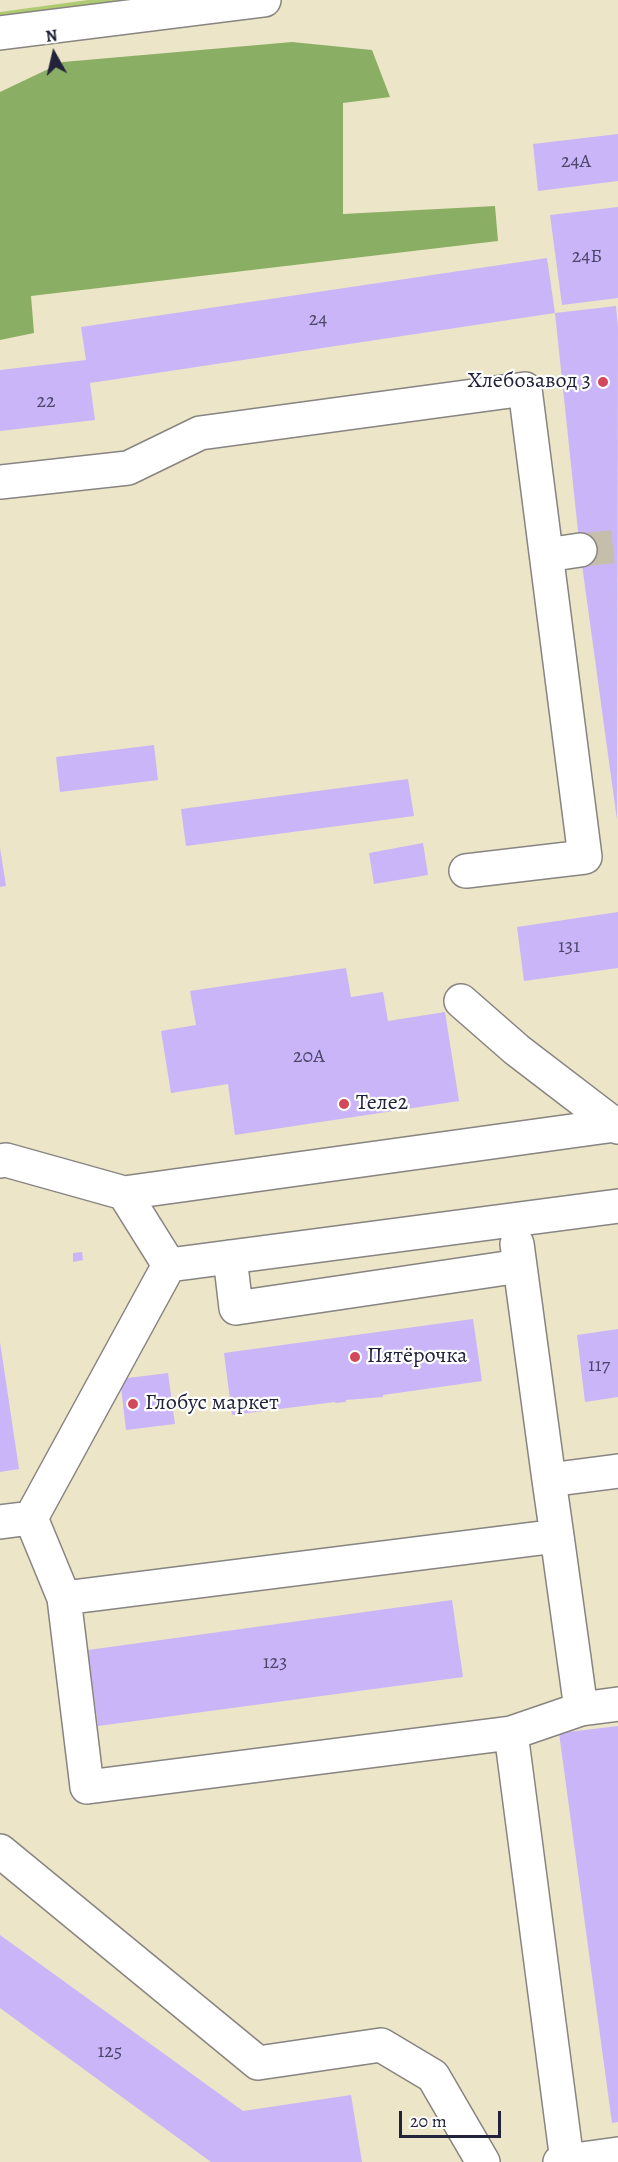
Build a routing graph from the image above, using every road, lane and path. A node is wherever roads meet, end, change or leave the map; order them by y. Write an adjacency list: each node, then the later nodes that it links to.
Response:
1 (264, 0): 2 (street)
2 (159, 6): 3 (street)
3 (0, 33)
4 (0, 482): 6 (street)
5 (580, 550): 6 (street)
6 (547, 555): 7 (street)
7 (466, 871)
8 (460, 1001): 9 (street)
9 (616, 1126): 11 (street)
10 (0, 1161): 11 (street)
11 (124, 1193): 15 (street)
12 (618, 1206): 13 (street)
13 (514, 1220): 14 (street); 16 (street)
14 (230, 1257): 15 (street); 16 (street)
15 (169, 1265): 19 (street)
16 (520, 1266): 18 (street)
17 (618, 1471): 18 (street)
18 (549, 1480): 20 (street)
19 (16, 1520): 21 (street)
20 (557, 1536): 21 (street); 23 (street)
21 (64, 1598): 24 (street)
22 (618, 1704): 23 (street)
23 (581, 1709): 24 (street)
24 (511, 1733): 28 (street)
25 (0, 1851): 27 (street)
26 (618, 2154): 28 (street)
27 (483, 2162)
28 (564, 2162)

